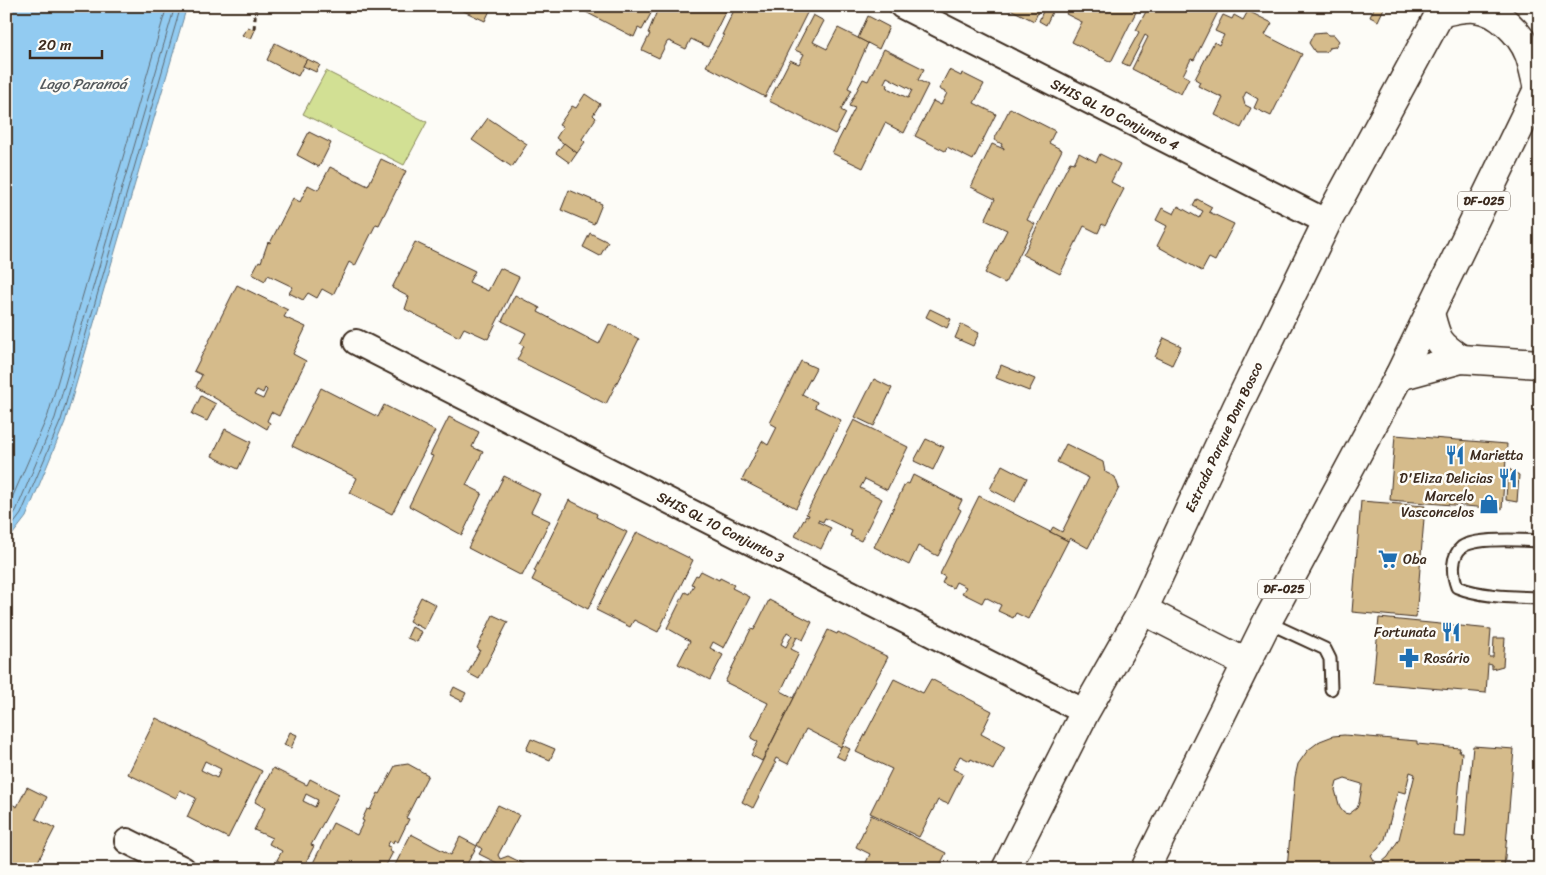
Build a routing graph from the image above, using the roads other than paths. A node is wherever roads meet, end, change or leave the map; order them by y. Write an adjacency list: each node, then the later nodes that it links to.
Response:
1 (902, 6): 4 (street, SHIS QL 10 Conjunto 4)
2 (1442, 10): 3 (main road); 4 (main road, Estrada Parque Dom Bosco)
3 (1539, 86): 5 (main road, DF-025)
4 (1327, 222): 12 (main road, Estrada Parque Dom Bosco)
5 (1430, 313): 7 (main road); 9 (main road, DF-025)
6 (356, 342): 16 (street, SHIS QL 10 Conjunto 3)
7 (1461, 359): 8 (main road); 9 (main road)
8 (1540, 364)
9 (1399, 376): 13 (main road, DF-025)
10 (1540, 541): 11 (lane)
11 (1540, 598)
12 (1143, 610): 14 (main road); 16 (main road, Estrada Parque Dom Bosco)
13 (1267, 622): 14 (main road, DF-025); 15 (lane)
14 (1246, 663): 20 (main road, DF-025)
15 (1331, 689)
16 (1085, 712): 19 (main road, Estrada Parque Dom Bosco)
17 (127, 841): 18 (street)
18 (183, 869)
19 (1006, 869)
20 (1145, 869)

